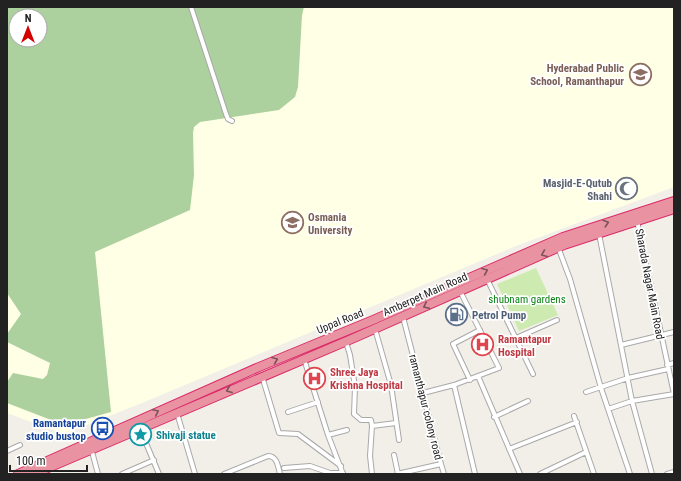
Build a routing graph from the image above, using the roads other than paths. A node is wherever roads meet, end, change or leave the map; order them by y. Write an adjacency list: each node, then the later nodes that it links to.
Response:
1 (191, 7): 2 (street)
2 (232, 121)
3 (674, 201): 7 (highway, Uppal Road, one-way to 3)
4 (674, 209): 5 (highway, Amberpet Main Road)
5 (637, 221): 6 (highway, Amberpet Main Road); 15 (street, Sharada Nagar Main Road)
6 (599, 234): 7 (highway, Amberpet Main Road); 18 (street)
7 (557, 244): 8 (highway, Amberpet Main Road, one-way to 8); 10 (highway, Uppal Road, one-way to 7); 28 (street)
8 (487, 278): 9 (highway, Amberpet Main Road); 16 (street)
9 (460, 290): 10 (highway, Amberpet Main Road, one-way to 10); 13 (street)
10 (401, 312): 12 (highway, Amberpet Main Road); 29 (street, ramanthapur colony road); 42 (highway, Uppal Road, one-way to 10)
11 (557, 320): 16 (street)
12 (375, 329): 17 (highway, Amberpet Main Road); 41 (street)
13 (480, 330): 24 (street); 26 (street)
14 (674, 332): 15 (street)
15 (660, 336): 18 (street); 21 (street, Sharada Nagar Main Road)
16 (516, 338): 22 (street)
17 (346, 341): 19 (highway, Amberpet Main Road); 43 (street)
18 (621, 346): 25 (street)
19 (304, 359): 23 (highway, Amberpet Main Road); 34 (street)
20 (674, 363): 21 (street)
21 (668, 367): 25 (street); 31 (street, Sharada Nagar Main Road)
22 (533, 374)
23 (262, 376): 37 (highway, Amberpet Main Road, one-way to 37); 55 (street)
24 (478, 376): 26 (street); 39 (street)
25 (628, 378): 28 (street); 33 (street)
26 (470, 380): 27 (street)
27 (454, 386): 29 (street); 71 (street)
28 (602, 388): 30 (street); 35 (street)
29 (423, 392): 54 (street, ramanthapur colony road)
30 (586, 392)
31 (674, 394): 33 (street)
32 (528, 401): 39 (street)
33 (632, 401): 35 (street); 75 (street)
34 (318, 402): 36 (street); 45 (street)
35 (608, 409): 74 (street)
36 (288, 412)
37 (177, 413): 42 (highway, Amberpet Main Road); 65 (street)
38 (574, 416): 40 (street)
39 (494, 417): 49 (street)
40 (577, 422): 49 (street); 51 (street)
41 (396, 423): 43 (street); 46 (street)
42 (138, 425): 48 (highway, Amberpet Main Road); 53 (street)
43 (372, 426): 68 (street)
44 (347, 430): 45 (street)
45 (328, 435): 55 (street)
46 (399, 440)
47 (20, 445): 50 (street)
48 (90, 446): 60 (highway); 61 (highway, Amberpet Main Road); 62 (street)
49 (510, 449): 72 (street)
50 (7, 451)
51 (586, 452): 59 (street); 73 (street)
52 (394, 455): 69 (street)
53 (154, 460): 63 (street); 64 (street)
54 (441, 464): 69 (street, ramanthapur colony road); 70 (street)
55 (341, 466): 58 (street)
56 (284, 468): 58 (street)
57 (674, 472): 76 (street)
58 (343, 473)
59 (544, 473)
60 (18, 474)
61 (34, 474)
62 (98, 474)
63 (122, 474)
64 (159, 474)
65 (195, 474)
66 (224, 474): 67 (street)
67 (280, 474)
68 (372, 474)
69 (397, 474)
70 (444, 474)
71 (475, 474)
72 (520, 474)
73 (594, 474)
74 (630, 474)
75 (652, 474)
76 (667, 474)

